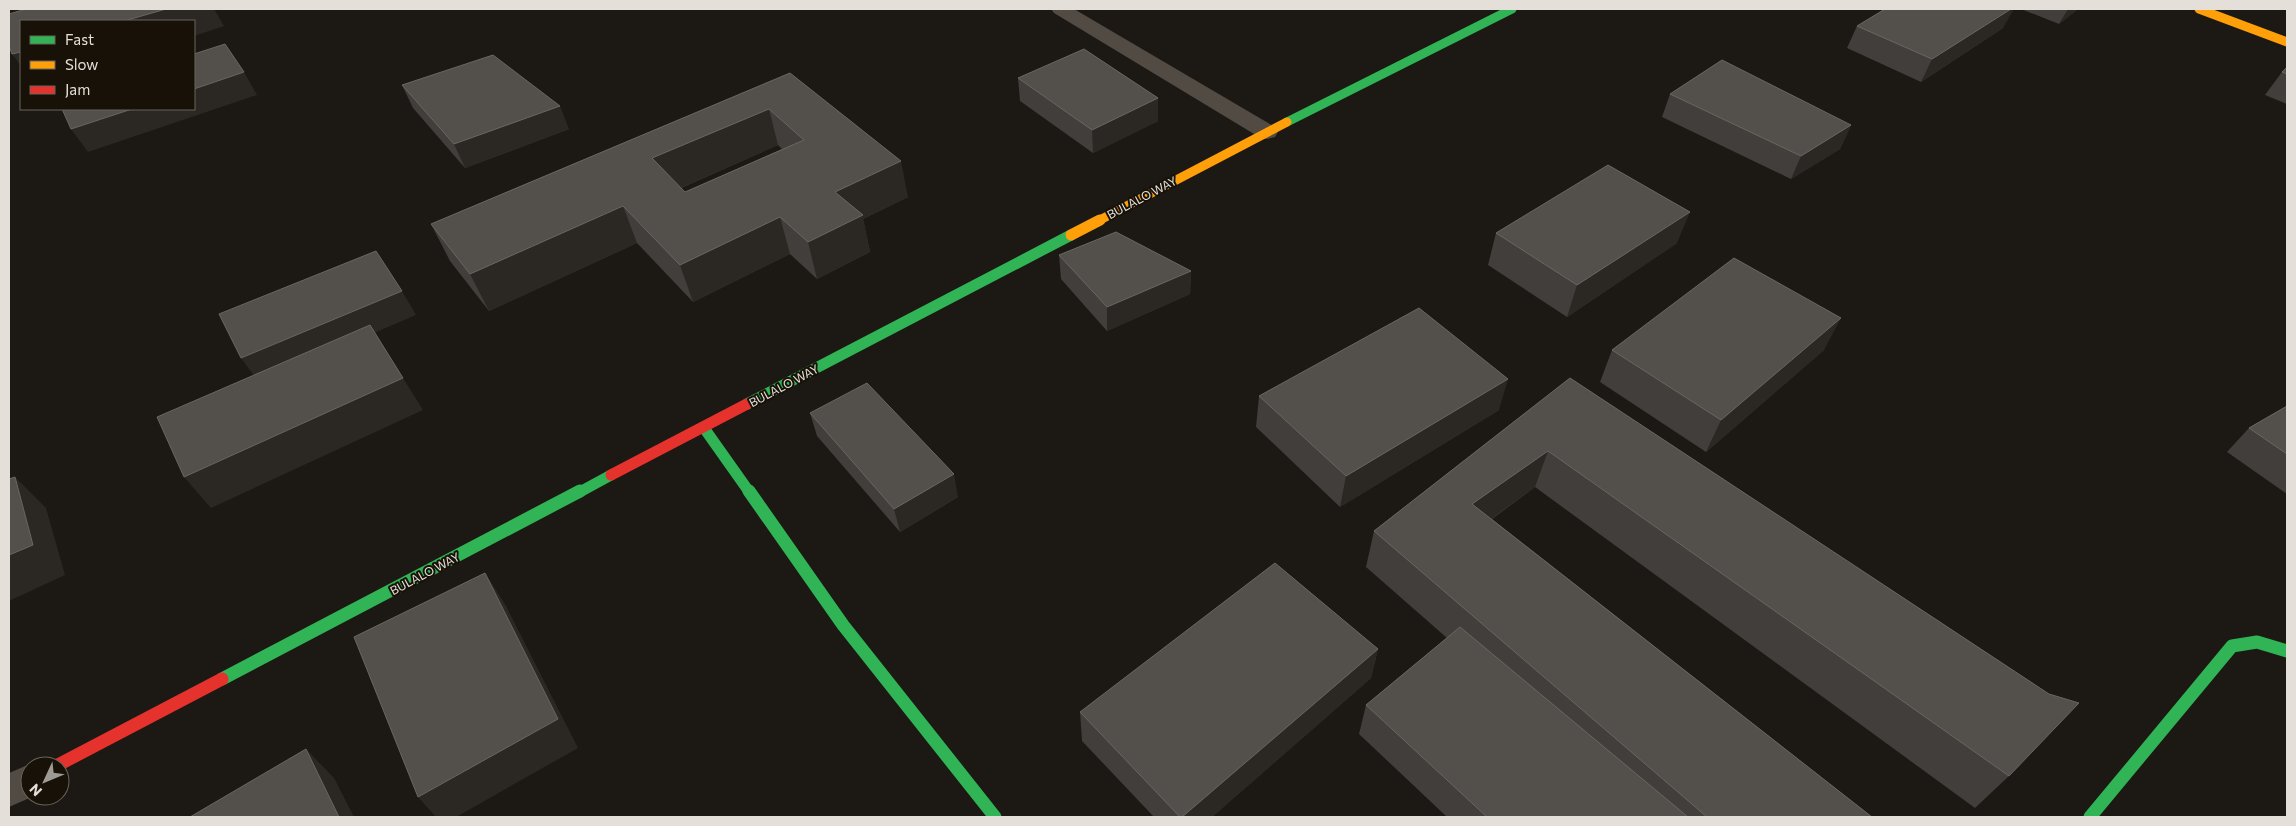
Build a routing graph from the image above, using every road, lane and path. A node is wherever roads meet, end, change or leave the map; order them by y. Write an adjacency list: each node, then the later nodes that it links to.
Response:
1 (1061, 9): 5 (street)
2 (1512, 9): 5 (street, BULALO WAY)
3 (2199, 9): 4 (street)
4 (2287, 42)
5 (1267, 132): 6 (street, BULALO WAY)
6 (704, 428): 8 (street, BULALO WAY); 9 (street)
7 (2287, 651): 10 (street)
8 (70, 759)
9 (995, 817)
10 (2090, 817)

